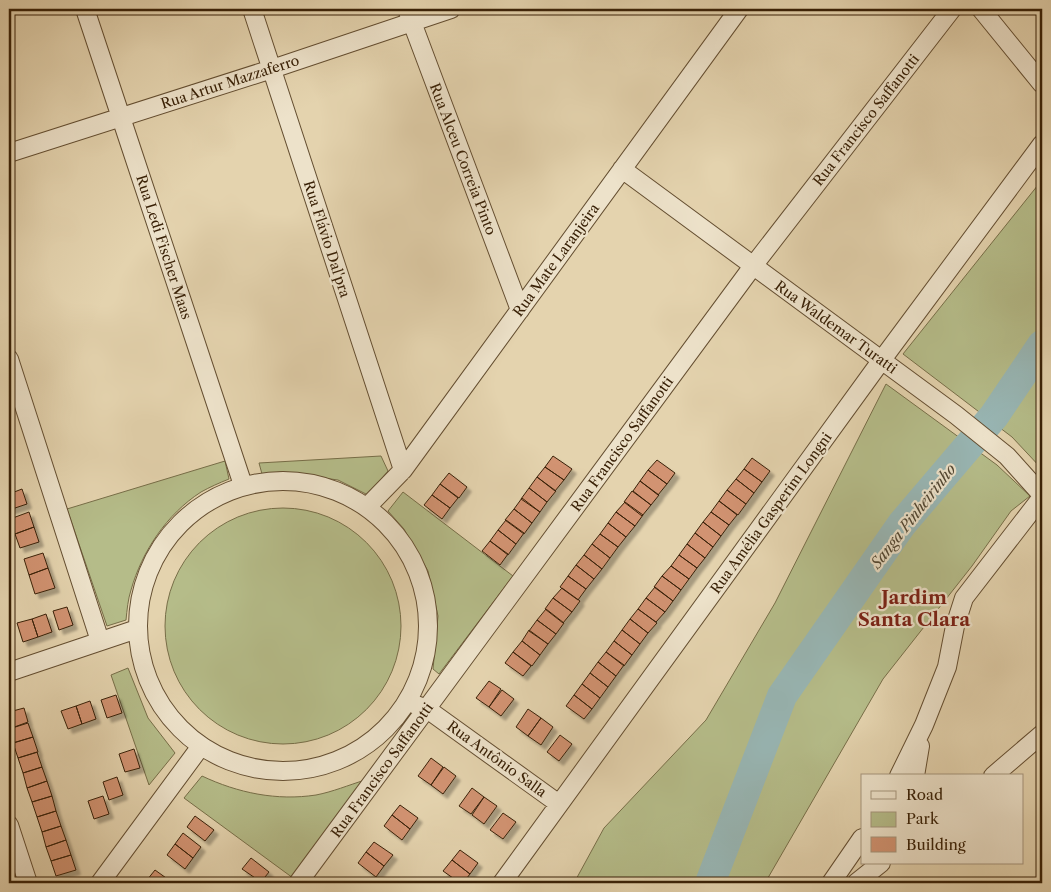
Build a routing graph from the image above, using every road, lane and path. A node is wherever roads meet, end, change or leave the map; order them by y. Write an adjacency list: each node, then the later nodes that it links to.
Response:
1 (84, 9): 10 (street, Rua Ledi Fischer Maas)
2 (252, 9): 8 (street, Rua Flávio Dal'pra)
3 (451, 9): 7 (street, Rua Artur Mazzaferro)
4 (739, 9): 13 (street, Rua Mate Laranjeira)
5 (952, 9): 14 (street, Rua Francisco Saffanotti)
6 (981, 9): 9 (street)
7 (409, 15): 8 (street, Rua Artur Mazzaferro); 15 (street, Rua Alceu Correia Pinto)
8 (272, 69): 10 (street, Rua Artur Mazzaferro); 18 (street, Rua Flávio Dal'pra)
9 (1042, 84)
10 (120, 117): 12 (street, Rua Artur Mazzaferro); 19 (street, Rua Ledi Fischer Maas)
11 (1042, 144): 17 (street, Rua Amélia Gasperim Longni)
12 (9, 153)
13 (622, 168): 14 (street, Rua Waldemar Turatti); 15 (street, Rua Mate Laranjeira)
14 (753, 266): 17 (street, Rua Waldemar Turatti); 26 (street, Rua Francisco Saffanotti)
15 (520, 310): 18 (street, Rua Mate Laranjeira)
16 (9, 359): 23 (street)
17 (882, 361): 20 (street, Rua Waldemar Turatti); 33 (street, Rua Amélia Gasperim Longni)
18 (403, 470): 21 (street, Rua Mate Laranjeira)
19 (243, 485): 21 (street); 22 (street)
20 (1042, 496): 27 (street)
21 (367, 507): 25 (street)
22 (137, 629): 23 (street); 29 (street)
23 (100, 641): 24 (street)
24 (9, 672)
25 (408, 701): 26 (street, Rua Antônio Salla); 29 (street)
26 (427, 709): 33 (street, Rua Antônio Salla); 40 (street, Rua Francisco Saffanotti)
27 (924, 725): 31 (street); 32 (street)
28 (1042, 734): 30 (street)
29 (201, 746): 39 (street)
30 (997, 772)
31 (900, 774)
32 (915, 774)
33 (559, 804): 41 (street, Rua Amélia Gasperim Longni)
34 (9, 824): 36 (street)
35 (861, 839): 42 (street)
36 (15, 861): 38 (street)
37 (880, 864): 43 (street)
38 (28, 883)
39 (100, 883)
40 (298, 883)
41 (502, 883)
42 (831, 883)
43 (856, 883)

